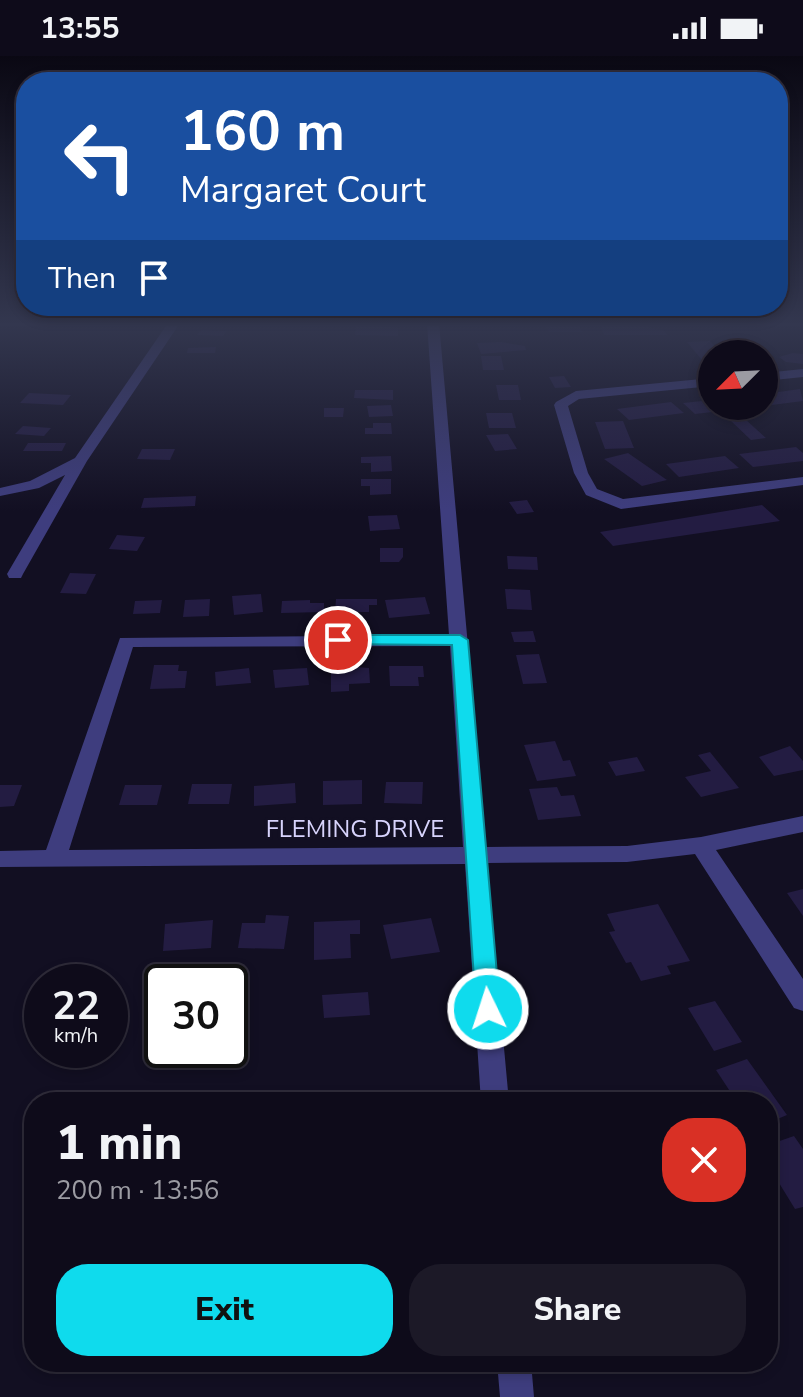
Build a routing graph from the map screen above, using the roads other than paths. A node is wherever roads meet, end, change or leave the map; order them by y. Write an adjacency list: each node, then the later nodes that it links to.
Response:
1 (131, 386): 4 (street)
2 (438, 386): 8 (street)
3 (675, 386): 5 (street)
4 (80, 461): 6 (street); 7 (street)
5 (803, 481)
6 (0, 492)
7 (15, 574)
8 (460, 640): 11 (street); 12 (street)
9 (803, 824): 10 (street, FLEMING DRIVE)
10 (701, 845): 11 (street, FLEMING DRIVE); 14 (street)
11 (477, 854): 12 (street, FLEMING DRIVE); 15 (street)
12 (55, 857): 13 (street, FLEMING DRIVE)
13 (0, 859)
14 (803, 1000)
15 (494, 1092)
16 (515, 1372): 17 (street)
17 (517, 1397)

